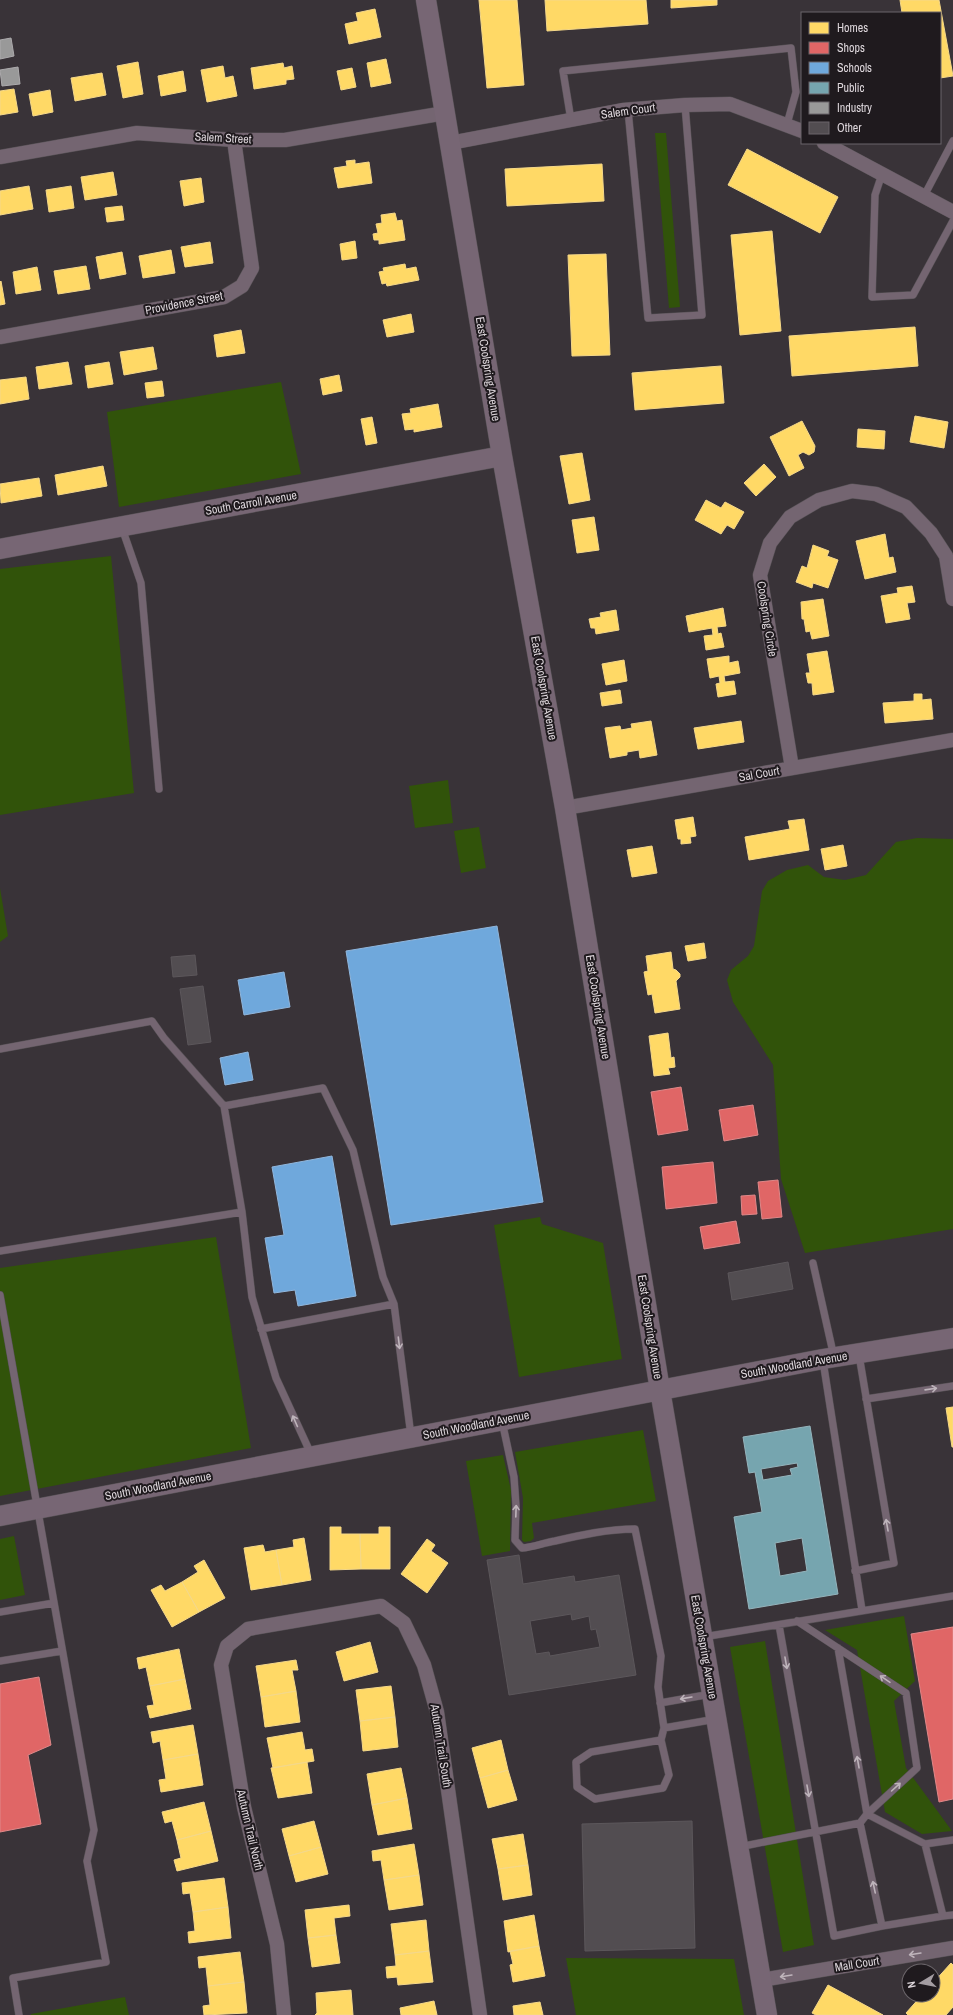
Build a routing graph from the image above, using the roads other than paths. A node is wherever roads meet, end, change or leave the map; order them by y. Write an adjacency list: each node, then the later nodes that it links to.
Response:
1 (426, 0): 4 (street, East Coolspring Avenue)
2 (685, 105): 3 (street, Salem Court); 3 (lane); 6 (street, Salem Court)
3 (628, 110): 5 (street, Salem Court)
4 (446, 113): 8 (street, Salem Street); 10 (street, East Coolspring Avenue)
5 (571, 120): 6 (lane); 10 (street, Salem Court)
6 (787, 124): 7 (street, Salem Court)
7 (801, 131)
8 (234, 140): 12 (street, Salem Street); 17 (street, Providence Street)
9 (953, 141): 14 (lane)
10 (450, 143): 18 (street, East Coolspring Avenue)
11 (826, 144): 13 (street)
12 (0, 156)
13 (882, 174): 14 (street); 16 (lane)
14 (924, 196): 15 (street)
15 (953, 212)
16 (953, 221)
17 (0, 337)
18 (502, 456): 19 (street, South Carroll Avenue); 25 (street, East Coolspring Avenue)
19 (122, 526): 20 (street, South Carroll Avenue); 24 (lane)
20 (0, 549)
21 (953, 600): 23 (street, Coolspring Circle)
22 (953, 740): 23 (street, Sal Court)
23 (792, 768): 25 (street, Sal Court)
24 (159, 790)
25 (565, 808): 38 (street, East Coolspring Avenue)
26 (0, 1049): 27 (lane)
27 (224, 1106): 28 (lane); 32 (lane)
28 (242, 1212): 29 (lane); 33 (lane)
29 (0, 1250)
30 (813, 1263): 36 (lane)
31 (0, 1296): 43 (lane)
32 (394, 1304): 33 (lane); 41 (lane, one-way to 41)
33 (261, 1329): 42 (lane, one-way to 33)
34 (953, 1338): 35 (street, South Woodland Avenue)
35 (859, 1353): 36 (street, South Woodland Avenue); 39 (lane)
36 (828, 1358): 38 (street, South Woodland Avenue); 45 (lane)
37 (953, 1386): 39 (lane, one-way to 37)
38 (660, 1390): 40 (street, South Woodland Avenue); 52 (street, East Coolspring Avenue)
39 (866, 1399): 45 (lane, one-way to 39)
40 (502, 1420): 41 (street, South Woodland Avenue); 58 (lane, one-way to 40)
41 (411, 1437): 42 (street, South Woodland Avenue)
42 (311, 1456): 43 (street, South Woodland Avenue)
43 (38, 1509): 44 (street, South Woodland Avenue); 47 (lane)
44 (0, 1516)
45 (855, 1571): 48 (lane)
46 (953, 1596): 48 (lane)
47 (54, 1603): 49 (lane); 55 (lane)
48 (862, 1610): 50 (lane)
49 (0, 1612)
50 (797, 1621): 51 (lane); 54 (lane)
51 (779, 1625): 52 (lane); 64 (lane, one-way to 64)
52 (703, 1637): 57 (street, East Coolspring Avenue)
53 (227, 1646): 74 (street, Autumn Trail North); 75 (street, Autumn Trail South)
54 (838, 1648): 62 (lane, one-way to 54); 62 (lane, one-way to 54)
55 (62, 1651): 56 (lane); 73 (lane)
56 (0, 1661)
57 (712, 1694): 58 (lane, one-way to 58); 59 (street, East Coolspring Avenue)
58 (660, 1703): 60 (lane)
59 (716, 1719): 60 (lane); 67 (street, East Coolspring Avenue)
60 (664, 1728): 61 (lane)
61 (661, 1740): 61 (lane)
62 (868, 1814): 63 (lane); 66 (lane)
63 (860, 1823): 64 (lane); 70 (lane, one-way to 63)
64 (815, 1831): 67 (lane); 70 (lane)
65 (953, 1840): 66 (lane)
66 (925, 1844): 69 (lane)
67 (738, 1848): 72 (street, East Coolspring Avenue)
68 (953, 1915): 69 (lane)
69 (943, 1916): 70 (lane)
70 (882, 1926)
71 (953, 1948): 72 (street, Mall Court, one-way to 72)
72 (761, 1980): 76 (street, East Coolspring Avenue)
73 (19, 2015)
74 (284, 2015)
75 (480, 2015)
76 (767, 2015)

